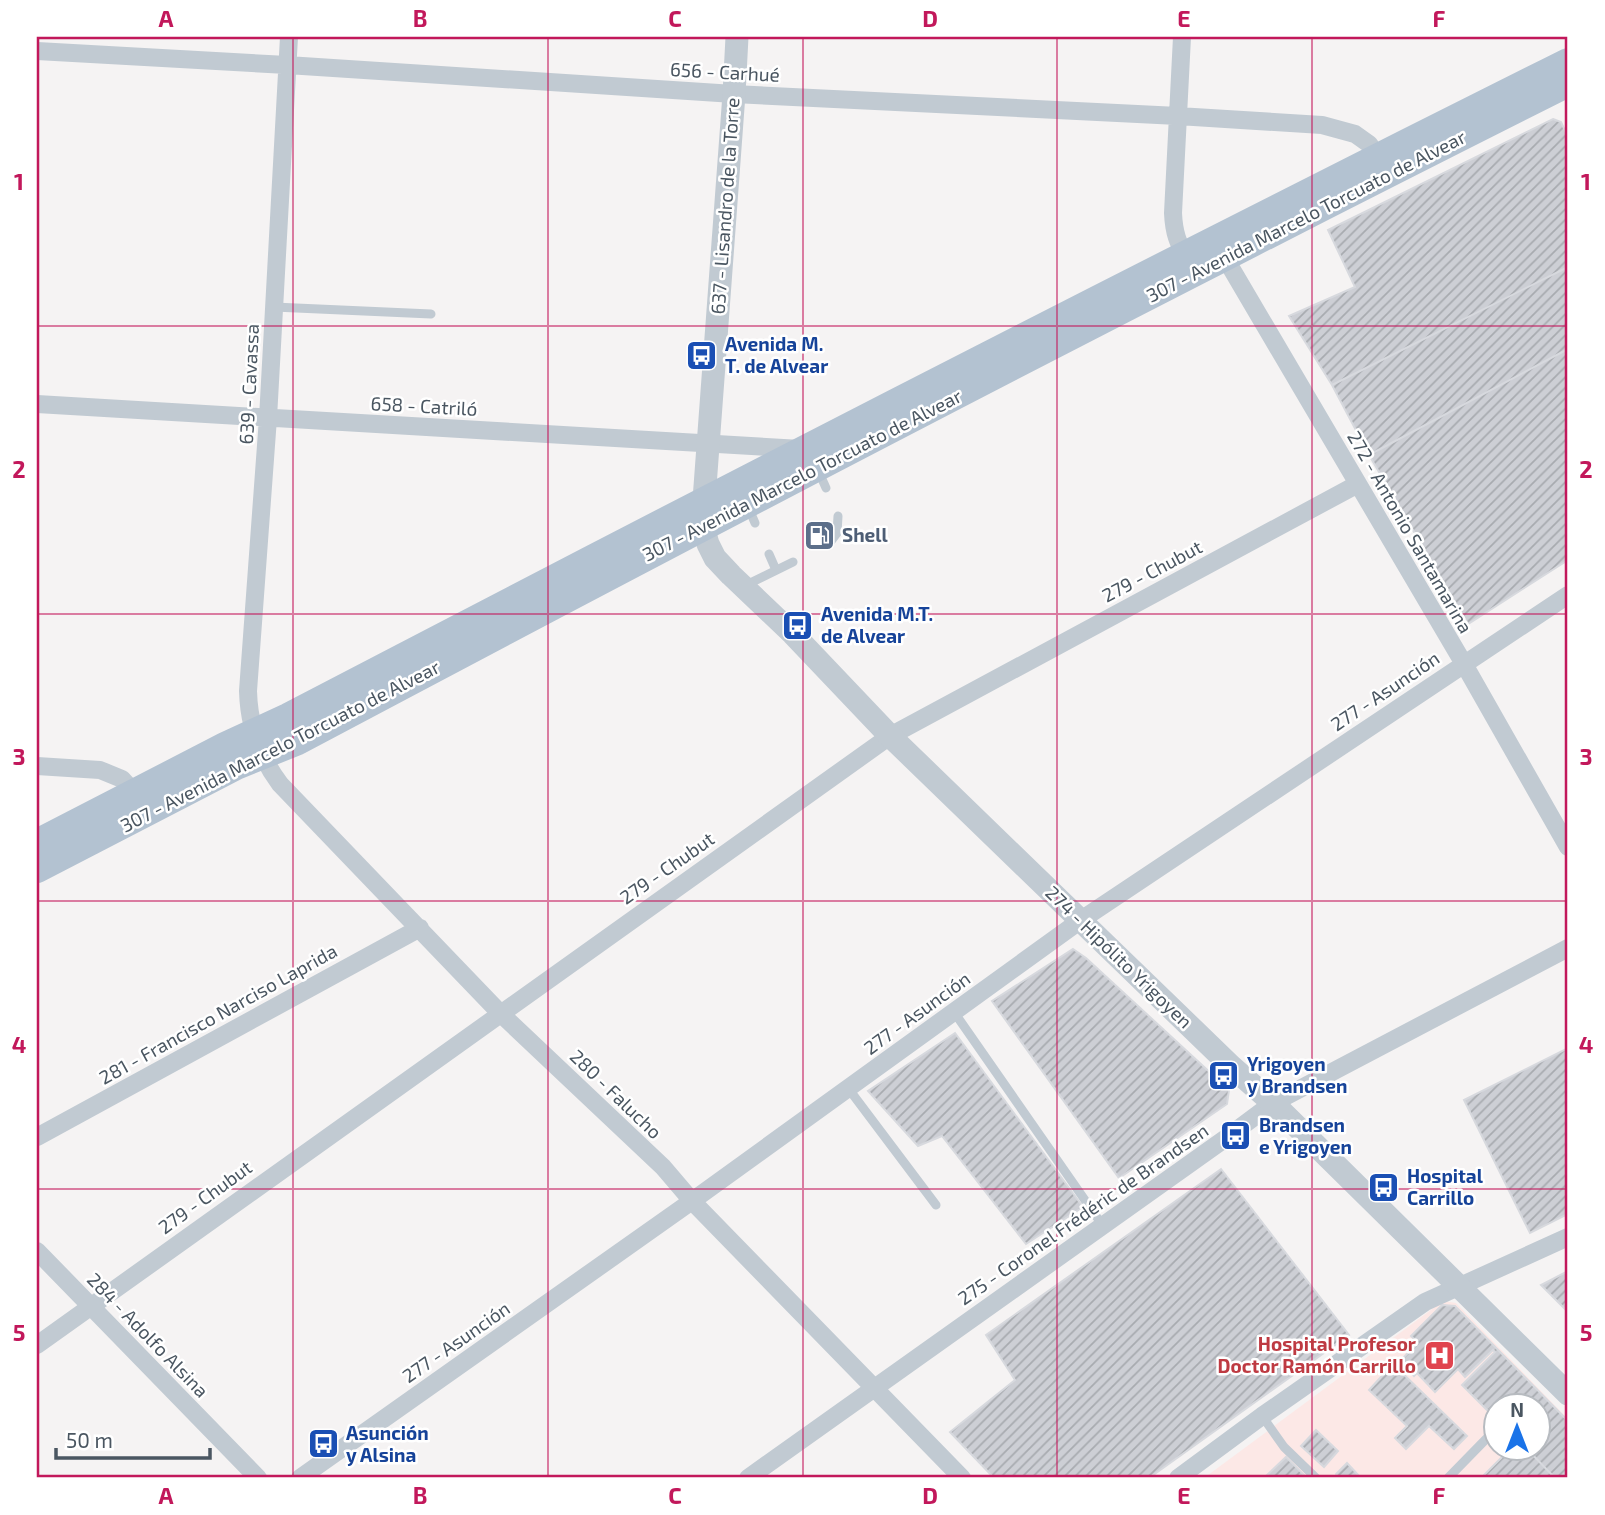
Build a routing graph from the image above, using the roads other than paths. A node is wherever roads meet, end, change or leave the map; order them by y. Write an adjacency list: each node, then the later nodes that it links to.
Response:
1 (289, 37): 5 (street, 639 - Cavassa)
2 (737, 37): 7 (street, 637 - Lisandro de la Torre)
3 (1182, 37): 8 (street)
4 (37, 51): 5 (street, 656 - Carhué)
5 (287, 65): 7 (street, 656 - Carhué); 12 (street, 639 - Cavassa)
6 (1566, 73): 9 (main road, 307 - Avenida Marcelo Torcuato de Alvear)
7 (734, 94): 8 (street, 656 - Carhué); 16 (street, 637 - Lisandro de la Torre)
8 (1178, 116): 9 (street, 656 - Carhué); 11 (street)
9 (1384, 165): 10 (main road, 307 - Avenida Marcelo Torcuato de Alvear)
10 (1219, 248): 11 (main road, 307 - Avenida Marcelo Torcuato de Alvear); 18 (street, 272 - Antonio Santamarina)
11 (1189, 264): 17 (main road, 307 - Avenida Marcelo Torcuato de Alvear)
12 (274, 307): 13 (lane); 15 (street, 639 - Cavassa)
13 (431, 314)
14 (37, 404): 15 (street, 658 - Catriló)
15 (268, 418): 16 (street, 658 - Catriló); 29 (street, 639 - Cavassa)
16 (708, 444): 17 (street, 658 - Catriló); 19 (street, 637 - Lisandro de la Torre)
17 (817, 468): 19 (main road, 307 - Avenida Marcelo Torcuato de Alvear); 19 (main road, 307 - Avenida Marcelo Torcuato de Alvear)
18 (1358, 484): 27 (street, 272 - Antonio Santamarina); 28 (street, 279 - Chubut)
19 (703, 513): 25 (street, 274 - Hipólito Yrigoyen); 29 (main road, 307 - Avenida Marcelo Torcuato de Alvear)
20 (838, 516): 21 (lane)
21 (828, 545)
22 (769, 554): 24 (lane)
23 (793, 562): 24 (lane)
24 (776, 570): 25 (lane)
25 (743, 586): 28 (street, 274 - Hipólito Yrigoyen)
26 (1568, 595): 27 (street, 277 - Asunción)
27 (1464, 664): 33 (street, 272 - Antonio Santamarina); 35 (street, 277 - Asunción)
28 (890, 736): 35 (street, 274 - Hipólito Yrigoyen); 39 (street, 279 - Chubut)
29 (258, 744): 31 (main road, 307 - Avenida Marcelo Torcuato de Alvear); 36 (street, 280 - Falucho)
30 (37, 766): 31 (street)
31 (142, 801): 32 (main road, 307 - Avenida Marcelo Torcuato de Alvear); 34 (main road, 307 - Avenida Marcelo Torcuato de Alvear)
32 (37, 843)
33 (1568, 847)
34 (37, 869)
35 (1081, 920): 38 (street, 277 - Asunción); 41 (street, 274 - Hipólito Yrigoyen)
36 (420, 928): 39 (street, 280 - Falucho); 42 (street, 281 - Francisco Narciso Laprida)
37 (1568, 948): 41 (street, 275 - Coronel Frédéric de Brandsen)
38 (954, 1012): 40 (street, 277 - Asunción); 45 (lane)
39 (500, 1013): 43 (street, 280 - Falucho); 49 (street, 279 - Chubut)
40 (848, 1088): 43 (street, 277 - Asunción); 44 (lane)
41 (1273, 1103): 45 (street, 275 - Coronel Frédéric de Brandsen); 48 (street, 274 - Hipólito Yrigoyen)
42 (37, 1137)
43 (692, 1201): 51 (street, 280 - Falucho); 56 (street, 277 - Asunción)
44 (936, 1205)
45 (1103, 1226): 51 (street, 275 - Coronel Frédéric de Brandsen)
46 (1568, 1237): 48 (street)
47 (37, 1251): 49 (street, 284 - Adolfo Alsina)
48 (1459, 1286): 52 (street, 274 - Hipólito Yrigoyen); 53 (street)
49 (90, 1306): 50 (street, 279 - Chubut); 55 (street, 284 - Adolfo Alsina)
50 (37, 1345)
51 (874, 1388): 57 (street, 275 - Coronel Frédéric de Brandsen); 58 (street, 280 - Falucho)
52 (1568, 1394)
53 (1262, 1416): 59 (street); 60 (lane)
54 (1482, 1443): 61 (lane)
55 (258, 1478)
56 (300, 1478)
57 (748, 1478)
58 (962, 1478)
59 (1178, 1478)
60 (1316, 1478)
61 (1448, 1478)

